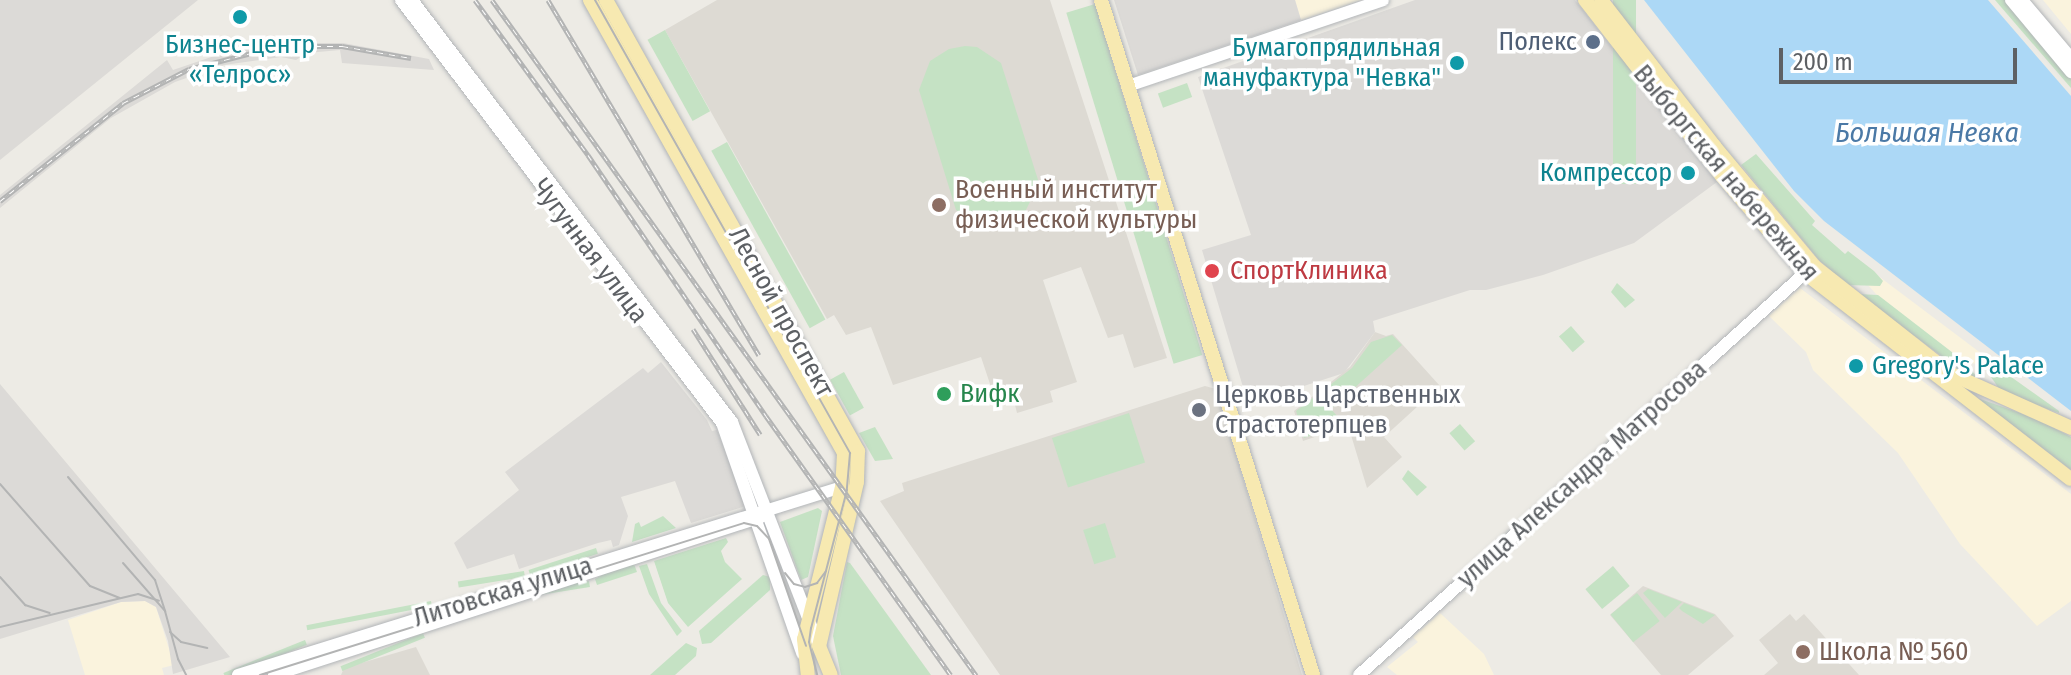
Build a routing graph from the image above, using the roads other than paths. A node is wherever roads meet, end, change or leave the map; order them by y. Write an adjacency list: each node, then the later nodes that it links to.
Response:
1 (401, 0): 20 (street, Чугунная улица)
2 (412, 0): 20 (street, Чугунная улица)
3 (590, 0): 15 (main road, Лесной проспект)
4 (606, 0): 15 (main road, Лесной проспект)
5 (1101, 0): 14 (main road)
6 (1111, 0): 14 (main road)
7 (1383, 0): 14 (street)
8 (1585, 0): 16 (main road, Выборгская набережная)
9 (1601, 0): 17 (main road, Выборгская набережная)
10 (2011, 0): 13 (street)
11 (2022, 0): 12 (street)
12 (2071, 58)
13 (2071, 72)
14 (1133, 85): 31 (main road); 32 (main road)
15 (739, 251): 19 (main road, Лесной проспект); 21 (main road, Лесной проспект)
16 (1805, 273): 18 (main road, Выборгская набережная); 33 (street, улица Александра Матросова)
17 (2071, 428)
18 (2071, 479)
19 (842, 487): 20 (street, Литовская улица); 23 (main road, Лесной проспект)
20 (760, 515): 22 (street, Лесной проспект); 23 (street); 27 (street, Литовская улица); 28 (street, Литовская улица)
21 (834, 580): 23 (street); 25 (main road, Лесной проспект)
22 (780, 586): 23 (street); 26 (street, Лесной проспект)
23 (807, 601): 24 (main road, Лесной проспект)
24 (808, 620): 25 (street); 26 (main road, Лесной проспект)
25 (819, 646): 30 (main road)
26 (804, 659): 29 (main road, Лесной проспект)
27 (238, 675)
28 (274, 675)
29 (808, 675)
30 (831, 675)
31 (1313, 675)
32 (1323, 675)
33 (1359, 675)

